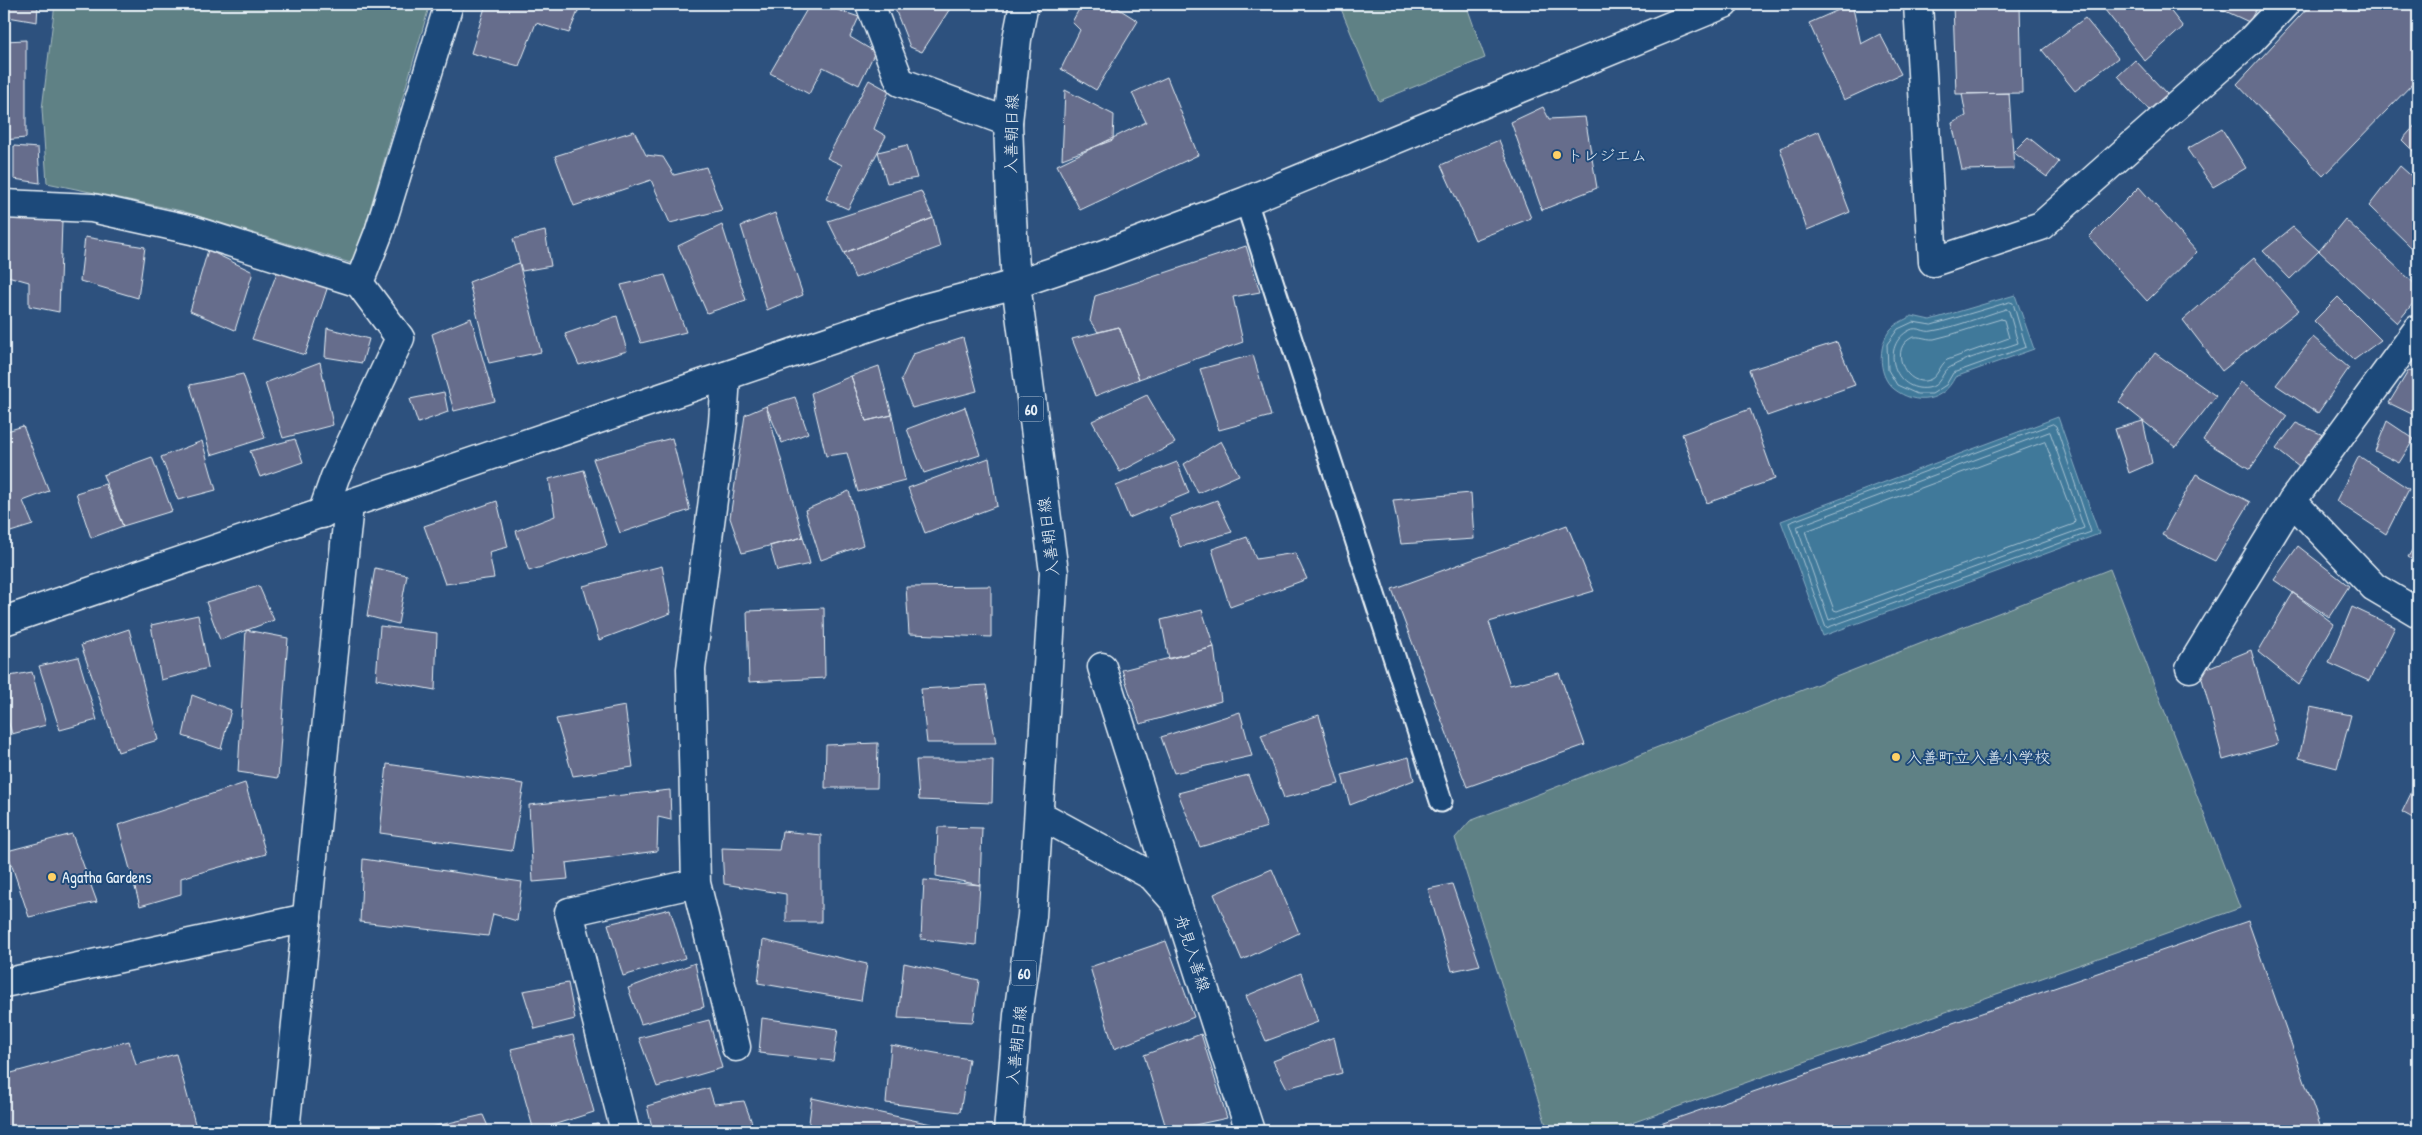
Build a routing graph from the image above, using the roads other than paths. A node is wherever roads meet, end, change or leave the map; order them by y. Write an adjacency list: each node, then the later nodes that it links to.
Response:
1 (449, 4): 10 (street)
2 (870, 4): 7 (street)
3 (1024, 4): 7 (street, 入善朝日線 / 60)
4 (1724, 4): 8 (street)
5 (1918, 4): 6 (street)
6 (2285, 4)
7 (1008, 122): 11 (street, 入善朝日線 / 60)
8 (1246, 201): 11 (street); 21 (lane)
9 (4, 204): 10 (street)
10 (359, 283): 16 (street)
11 (1016, 284): 13 (street); 22 (street, 入善朝日線 / 60)
12 (2418, 329): 14 (street)
13 (726, 376): 15 (street); 23 (street)
14 (2292, 501): 17 (street); 20 (street)
15 (349, 505): 16 (street); 25 (street)
16 (322, 514): 18 (street)
17 (2418, 613)
18 (4, 621)
19 (1102, 667): 24 (street)
20 (2190, 668)
21 (1441, 801)
22 (1040, 815): 24 (street, 舟見入善線); 30 (street, 入善朝日線 / 60)
23 (696, 883): 27 (street); 29 (street)
24 (1177, 904): 31 (street, 舟見入善線)
25 (307, 918): 26 (street); 28 (street)
26 (4, 983)
27 (736, 1047)
28 (285, 1131)
29 (625, 1131)
30 (1008, 1131)
31 (1250, 1131)

